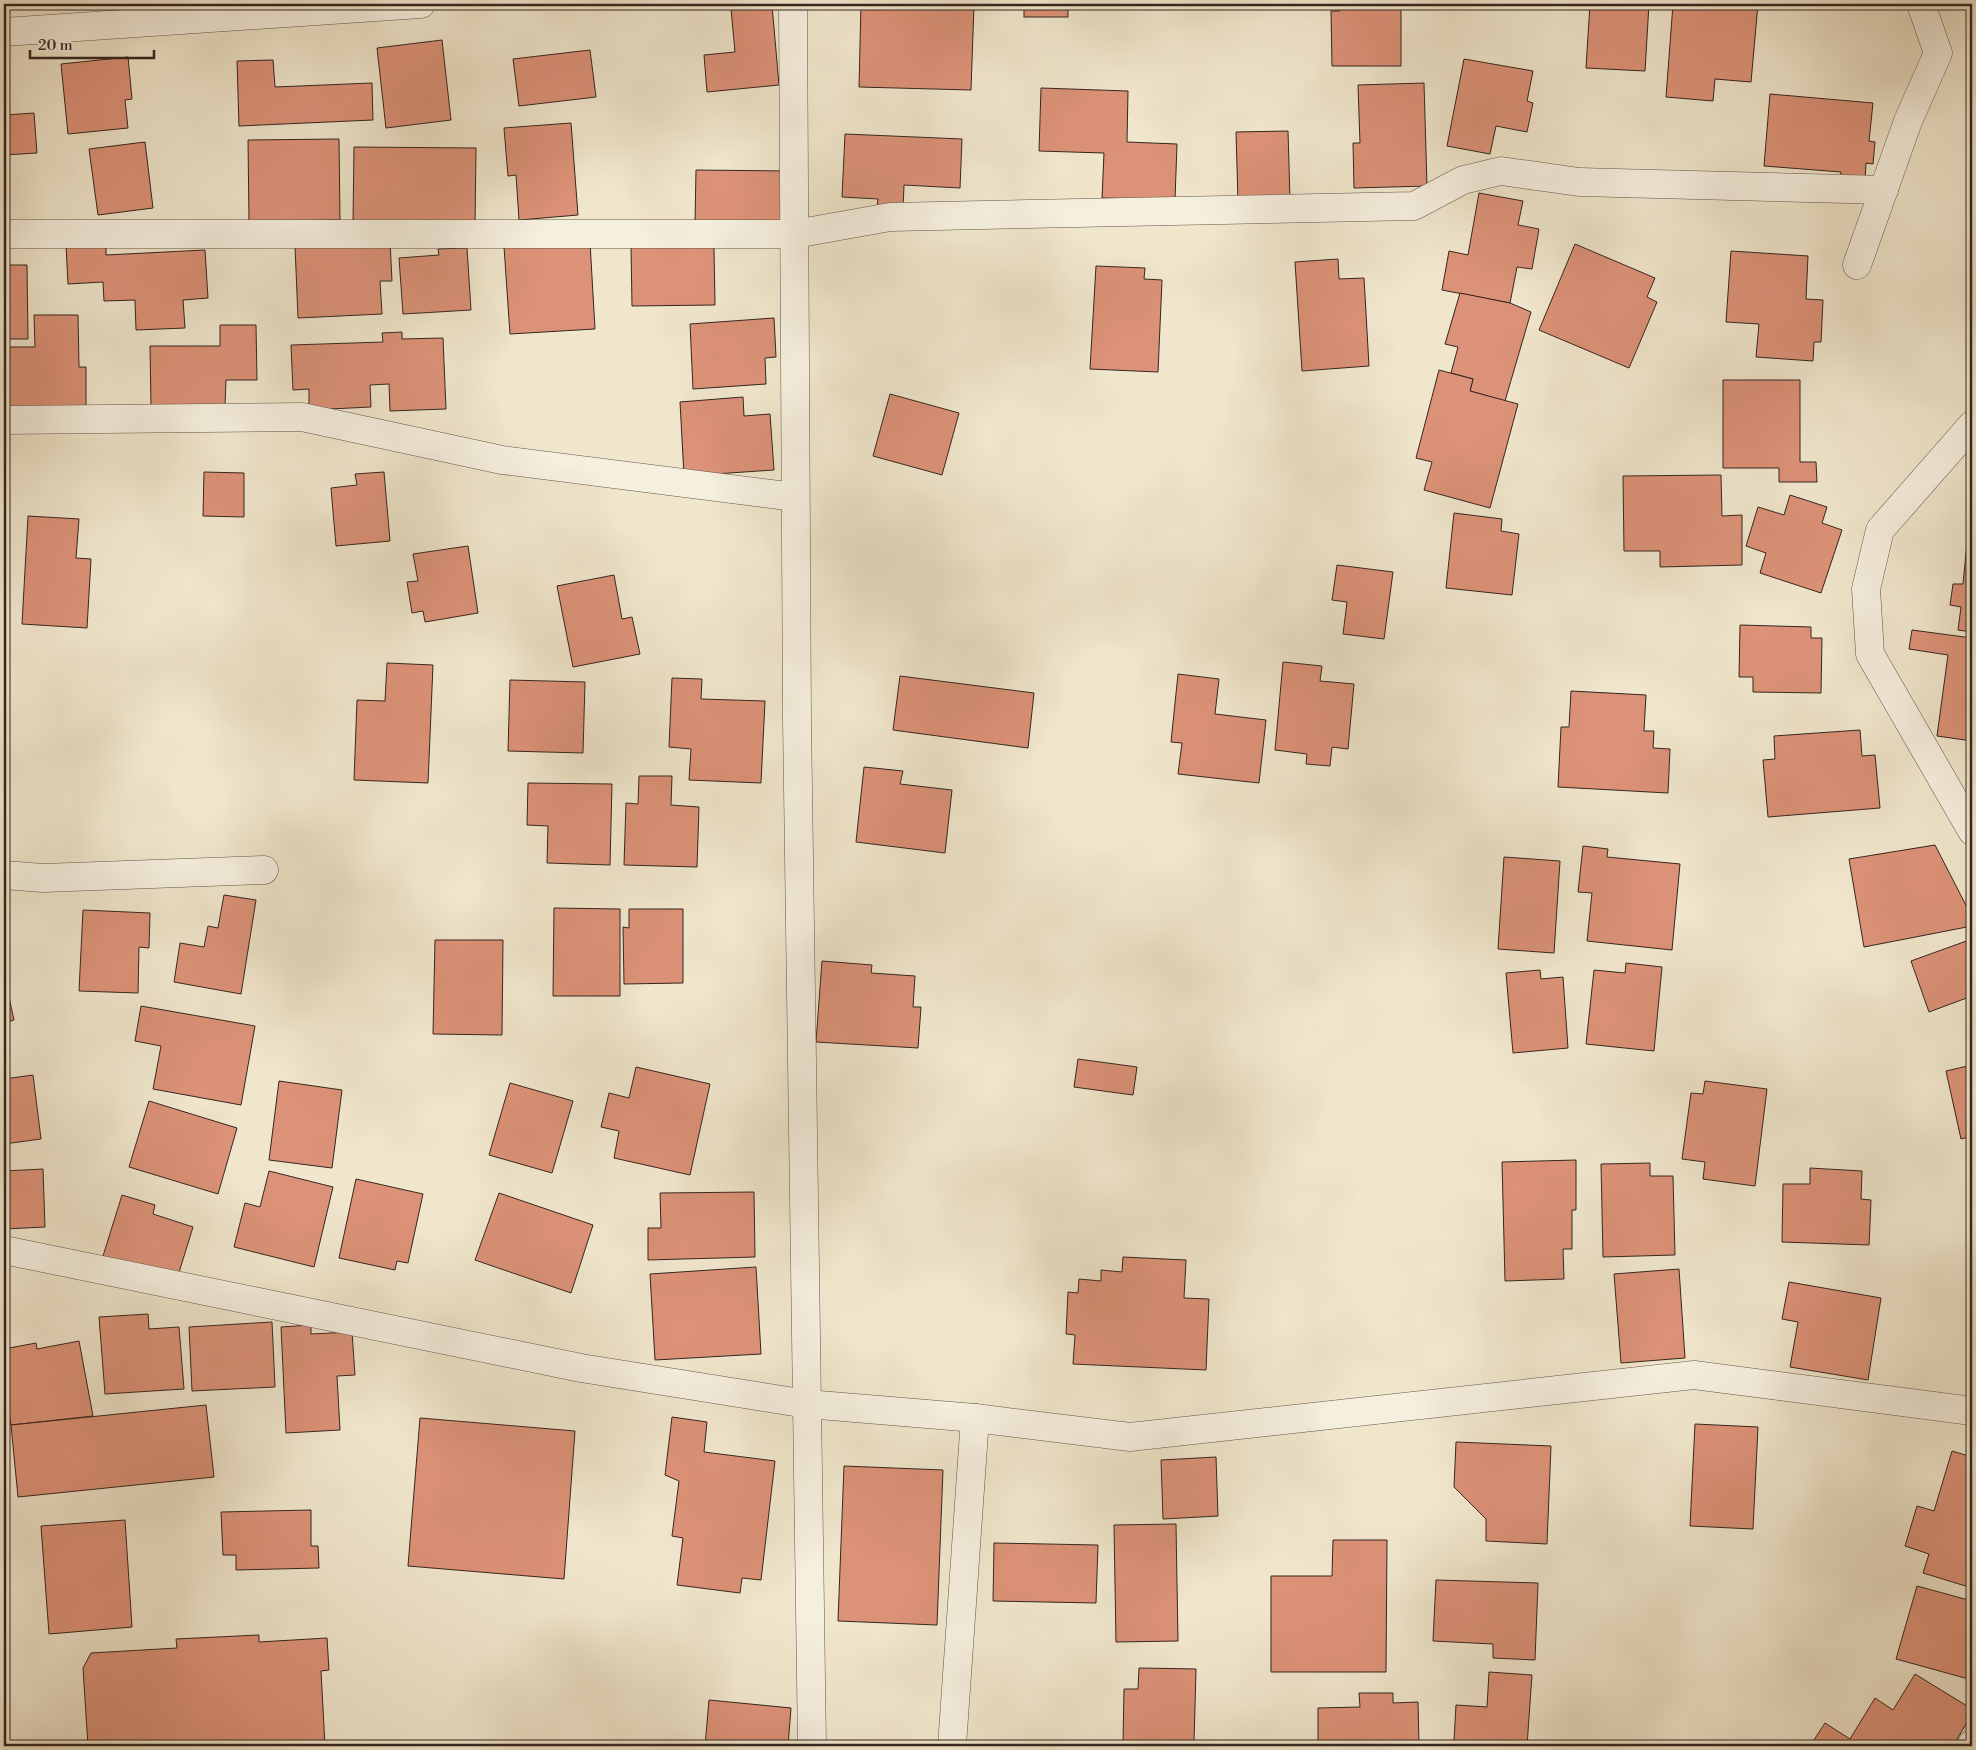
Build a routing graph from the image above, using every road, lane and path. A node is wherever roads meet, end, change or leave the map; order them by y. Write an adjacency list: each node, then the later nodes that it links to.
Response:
1 (421, 4): 4 (street)
2 (793, 4): 7 (street)
3 (1921, 4): 5 (street)
4 (4, 32)
5 (1884, 190): 7 (street); 8 (street)
6 (4, 234): 7 (street)
7 (795, 234): 11 (street)
8 (1857, 265)
9 (4, 420): 11 (street)
10 (1972, 426): 12 (street)
11 (795, 497): 16 (street)
12 (1972, 831)
13 (264, 870): 14 (street)
14 (4, 875)
15 (4, 1250): 16 (street)
16 (807, 1404): 18 (street); 19 (street)
17 (1972, 1411): 18 (street)
18 (975, 1418): 20 (street)
19 (812, 1746)
20 (952, 1746)

